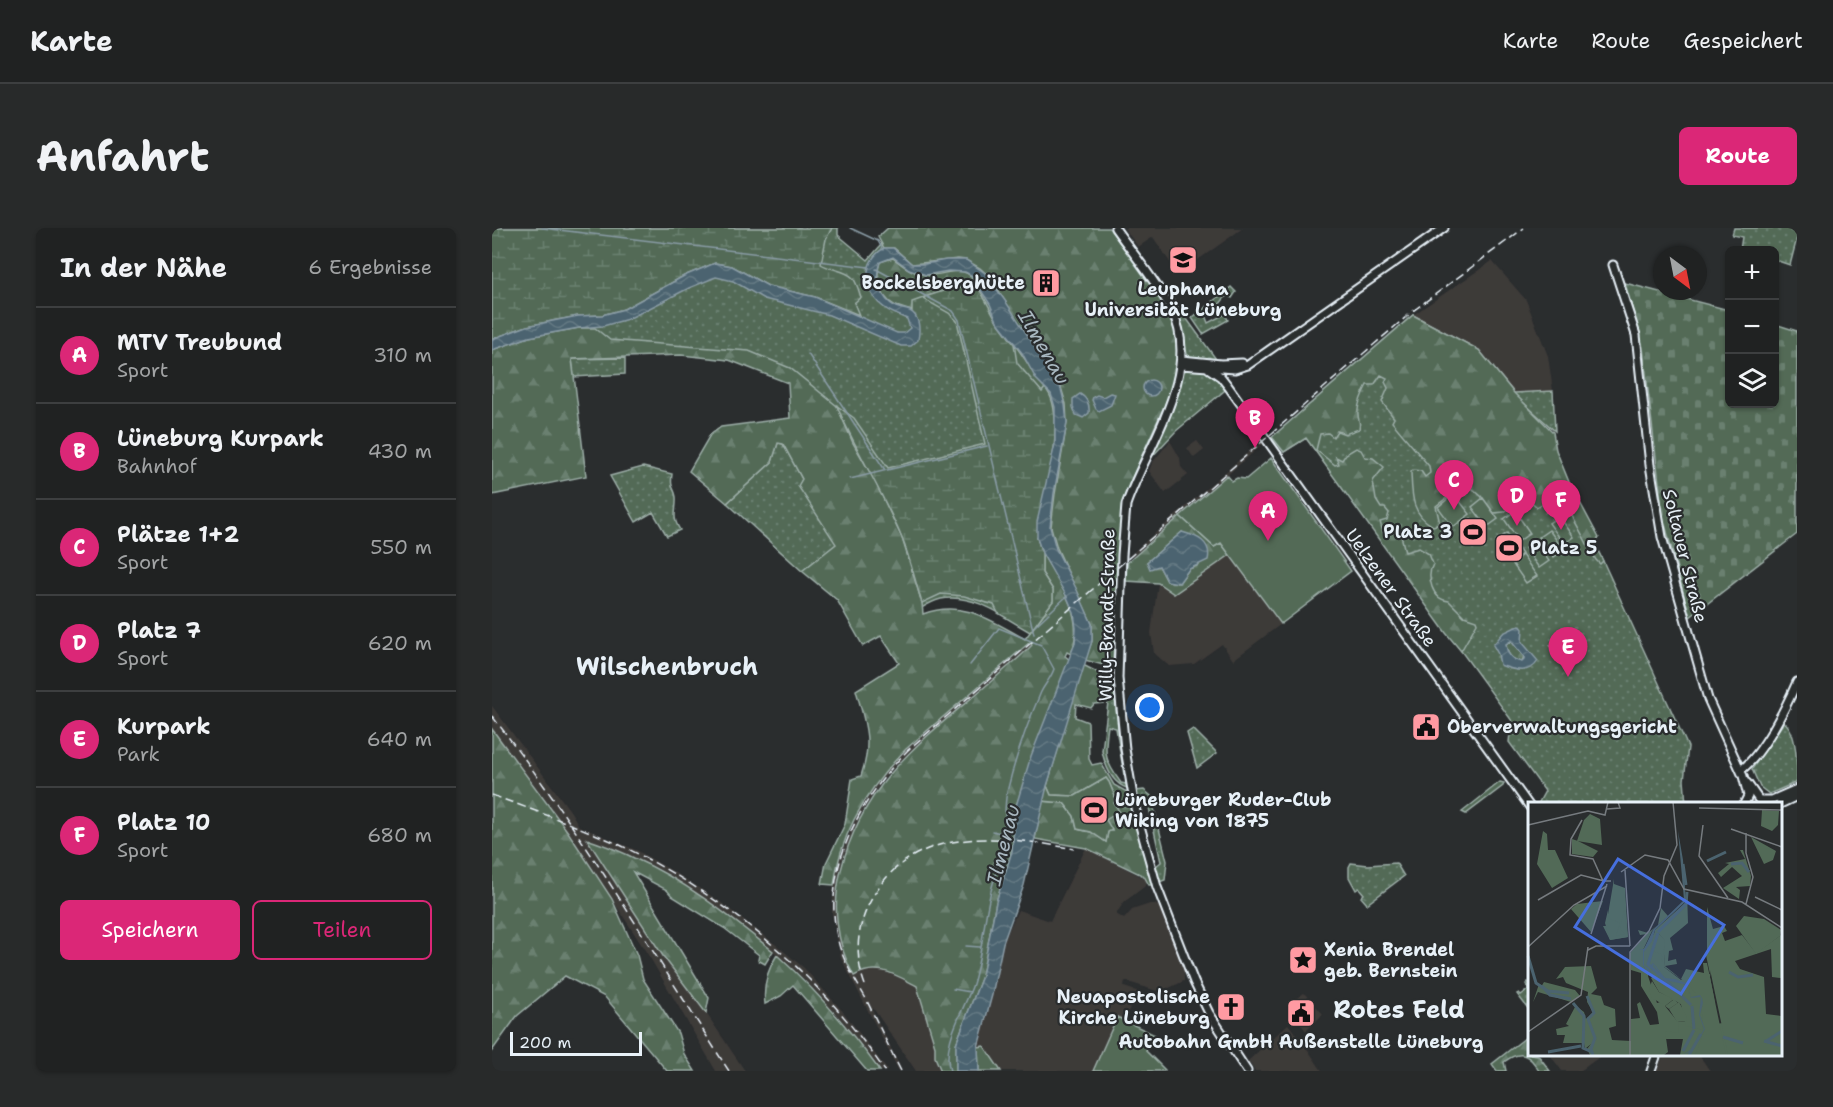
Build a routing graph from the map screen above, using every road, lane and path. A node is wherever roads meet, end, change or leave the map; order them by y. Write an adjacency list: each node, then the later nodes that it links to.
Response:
1 (1115, 228): 5 (street, Willy-Brandt-Straße)
2 (1444, 228): 4 (street)
3 (1613, 265): 12 (street, Soltauer Straße)
4 (1258, 358): 5 (street); 8 (street)
5 (1181, 363): 6 (street); 19 (street, Willy-Brandt-Straße)
6 (1208, 368): 7 (street); 9 (street, Uelzener Straße)
7 (1221, 369): 8 (street); 9 (street); 10 (street, Uelzener Straße)
8 (1234, 369): 10 (street)
9 (1221, 377): 10 (street, Uelzener Straße)
10 (1228, 386): 17 (street, Uelzener Straße)
11 (1797, 682): 12 (street)
12 (1742, 773): 15 (street, Soltauer Straße)
13 (1797, 789): 15 (street)
14 (1797, 795): 16 (street)
15 (1756, 799)
16 (1781, 802)
17 (1528, 804)
18 (1656, 1056): 20 (street)
19 (1247, 1071)
20 (1651, 1071)

